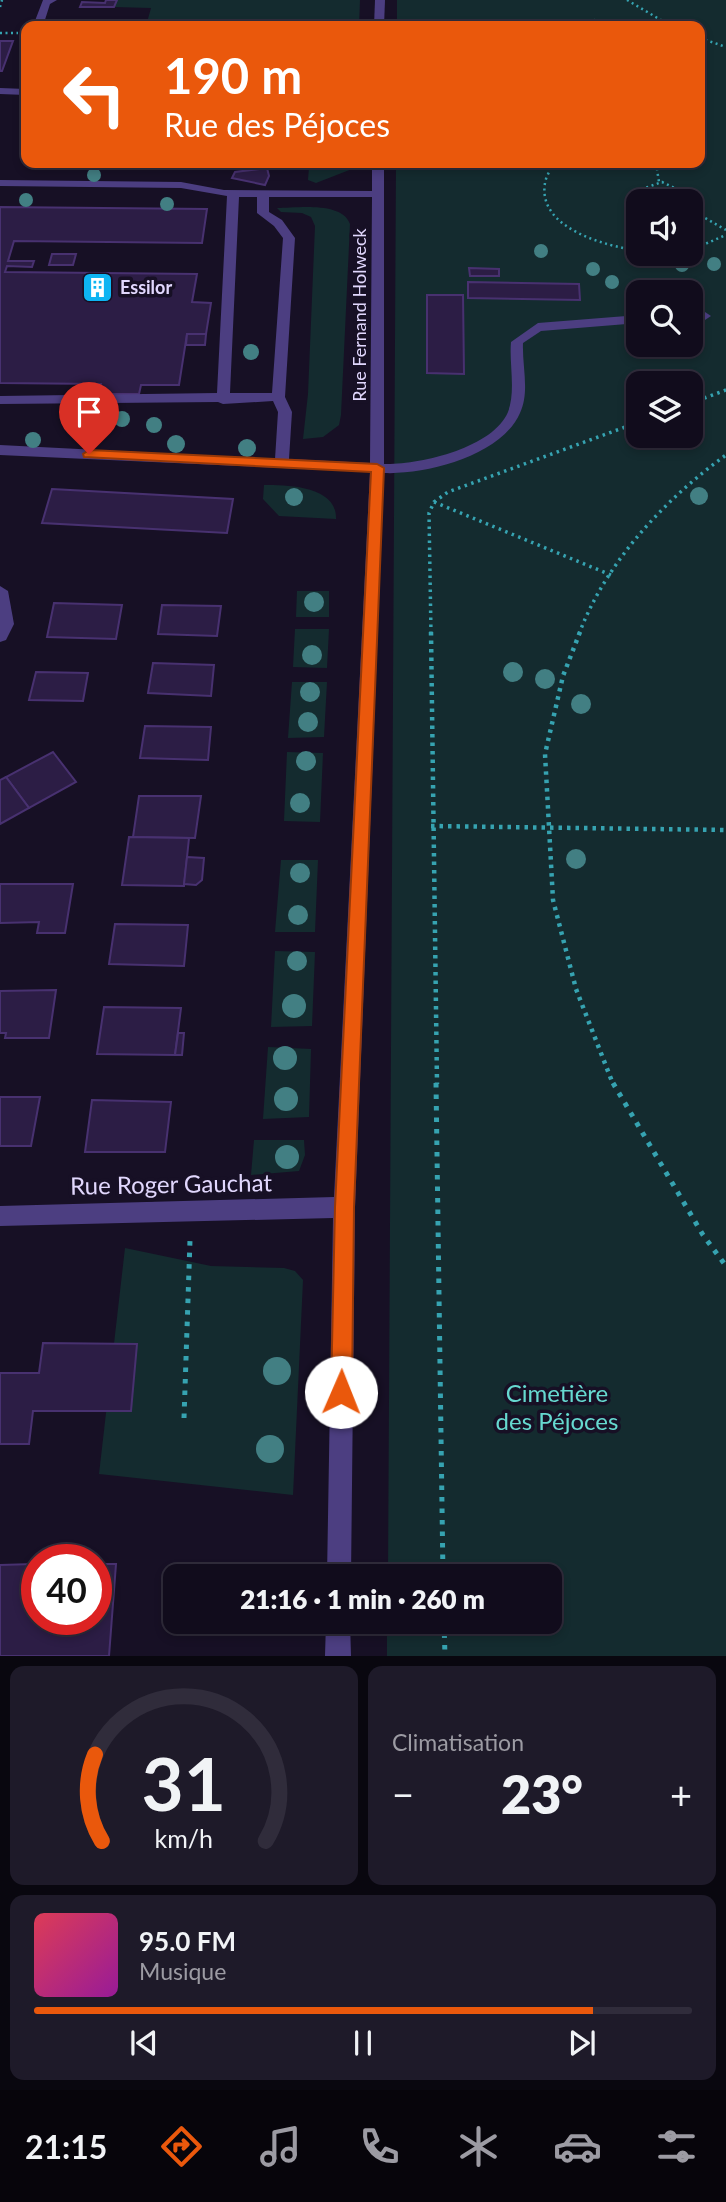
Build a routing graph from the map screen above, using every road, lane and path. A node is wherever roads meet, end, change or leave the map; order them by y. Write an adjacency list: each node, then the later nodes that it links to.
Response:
1 (2, 0): 5 (path)
2 (52, 0): 6 (street)
3 (380, 0): 7 (street)
4 (627, 0): 8 (path)
5 (0, 7)
6 (40, 21)
7 (379, 21)
8 (663, 21)
9 (0, 33): 10 (path)
10 (21, 33)
11 (705, 40): 12 (path)
12 (726, 47)
13 (0, 91): 14 (street)
14 (21, 92)
15 (378, 168): 24 (street, Rue Fernand Holweck)
16 (552, 168): 28 (path)
17 (657, 168): 18 (path)
18 (659, 182): 20 (path); 21 (path)
19 (0, 183): 22 (street)
20 (642, 189)
21 (679, 189)
22 (233, 194): 23 (street); 34 (street)
23 (263, 194): 24 (street); 31 (street)
24 (378, 194): 39 (street, Rue Fernand Holweck)
25 (703, 218): 26 (path)
26 (726, 232): 27 (path)
27 (703, 244)
28 (626, 248)
29 (626, 320): 39 (street)
30 (726, 390): 32 (path)
31 (278, 397): 34 (street); 38 (street)
32 (703, 399)
33 (0, 400): 34 (street)
34 (223, 400)
35 (626, 427): 40 (path)
36 (0, 450): 38 (street)
37 (726, 455): 41 (path)
38 (282, 465): 39 (street)
39 (377, 468): 47 (street, Rue Fernand Holweck)
40 (434, 502): 41 (path); 44 (path)
41 (611, 575): 45 (path)
42 (0, 591): 43 (street)
43 (0, 636)
44 (431, 826): 45 (path); 53 (path)
45 (546, 828): 46 (path); 50 (path)
46 (726, 830)
47 (344, 1207): 48 (street, Rue Roger Gauchat); 52 (street, Rue Fernand Holweck)
48 (191, 1211): 49 (street, Rue Roger Gauchat); 51 (path)
49 (0, 1216)
50 (726, 1266)
51 (184, 1418)
52 (339, 1564)
53 (443, 1564)
54 (338, 1634): 56 (street)
55 (444, 1634): 57 (path)
56 (338, 1656)
57 (445, 1656)

